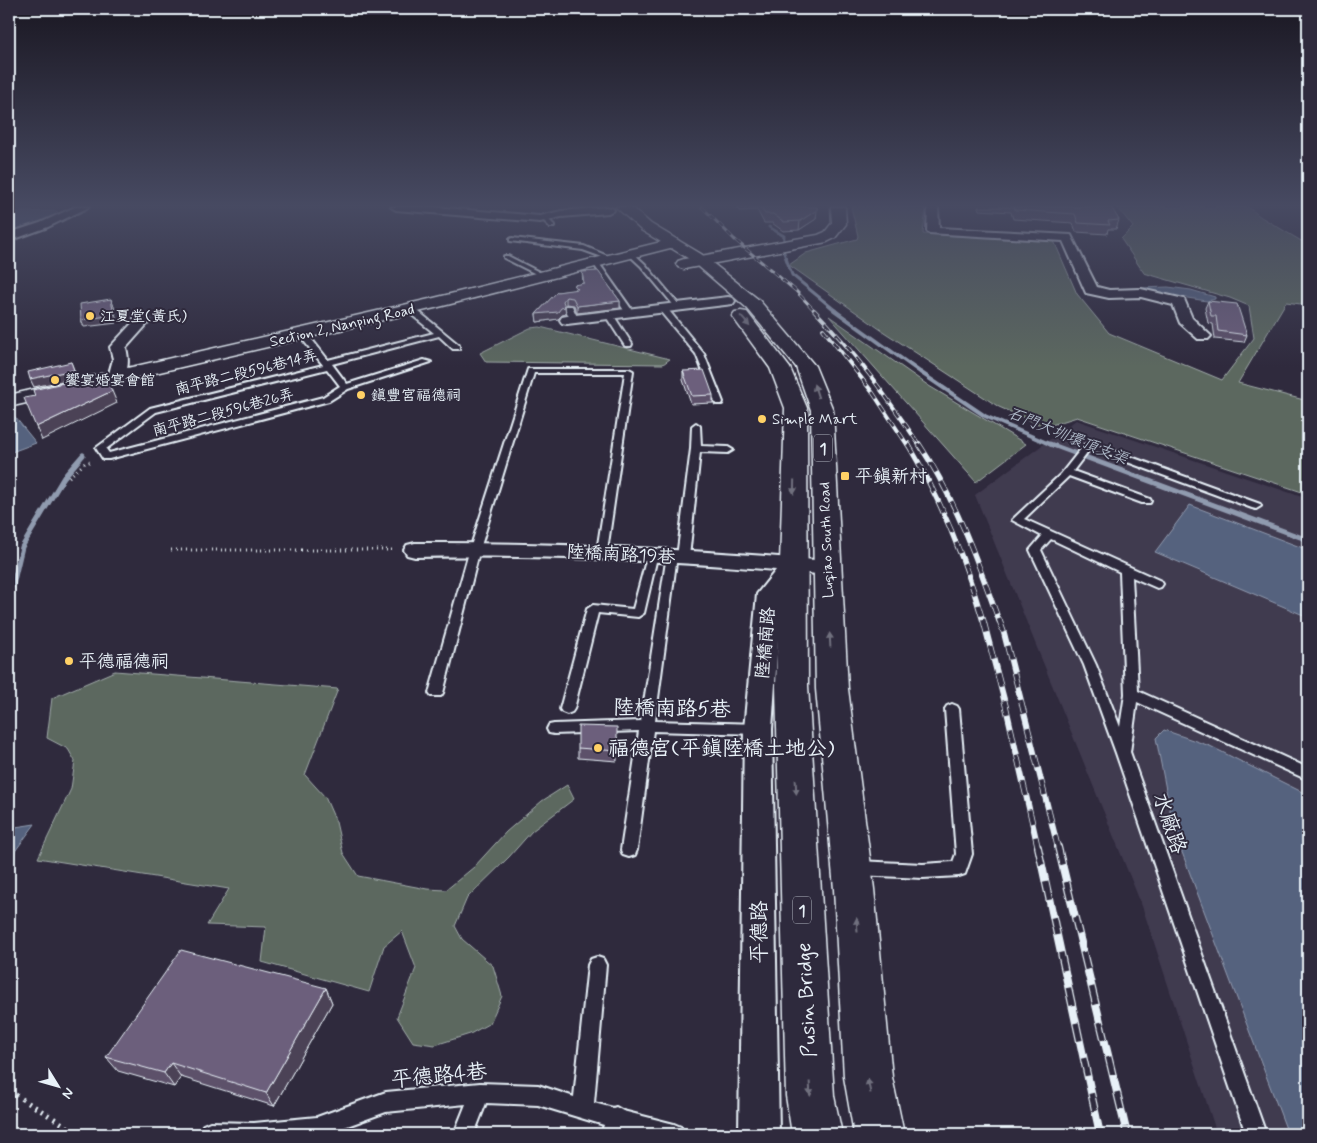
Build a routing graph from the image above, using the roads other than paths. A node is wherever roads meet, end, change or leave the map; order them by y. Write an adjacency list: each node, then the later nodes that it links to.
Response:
1 (513, 260): 8 (lane)
2 (595, 260): 8 (main road, Section 2, Nanping Road)
3 (601, 260): 13 (lane)
4 (638, 260): 10 (lane)
5 (686, 260): 9 (main road, Luqiao South Road / 1)
6 (689, 260): 41 (main road, Luqiao South Road / 1, one-way to 6)
7 (1077, 260): 19 (street)
8 (542, 274): 11 (main road, Section 2, Nanping Road)
9 (728, 301): 10 (street); 40 (main road, Luqiao South Road / 1, one-way to 40)
10 (678, 307): 12 (street)
11 (410, 309): 17 (main road, Section 2, Nanping Road); 18 (lane)
12 (663, 309): 13 (street); 27 (lane)
13 (630, 313): 14 (street)
14 (608, 315): 15 (street); 20 (lane)
15 (570, 316)
16 (141, 318): 24 (street)
17 (304, 334): 23 (lane); 24 (main road, Section 2, Nanping Road)
18 (440, 334): 21 (lane); 23 (lane)
19 (1203, 336)
20 (628, 344)
21 (456, 347)
22 (427, 362): 25 (lane, 南平路二段596巷26弄)
23 (328, 364): 25 (lane); 31 (lane, 南平路二段596巷14弄)
24 (116, 377): 26 (main road, Section 2, Nanping Road)
25 (345, 387): 31 (lane, 南平路二段596巷26弄)
26 (9, 401)
27 (719, 402)
28 (696, 426): 29 (lane)
29 (696, 449): 30 (lane); 39 (lane)
30 (728, 450)
31 (106, 457)
32 (1067, 472): 33 (lane); 34 (lane); 35 (lane)
33 (1146, 501)
34 (1256, 506)
35 (1048, 536): 42 (lane); 52 (lane, 水廠路)
36 (475, 549): 37 (street, 陸橋南路19巷); 38 (street, 陸橋南路19巷); 38 (lane); 45 (lane)
37 (414, 550)
38 (602, 551): 39 (street, 陸橋南路19巷)
39 (669, 555): 40 (street, 陸橋南路19巷); 48 (lane); 49 (lane)
40 (792, 564): 41 (street, 陸橋南路19巷); 44 (main road, Luqiao South Road / 1); 51 (street, 陸橋南路)
41 (827, 568): 55 (main road, Luqiao South Road / 1, one-way to 41)
42 (1126, 569): 43 (lane); 46 (lane)
43 (1157, 584)
44 (792, 686): 64 (main road, Pusin Bridge / 1, one-way to 64)
45 (436, 693)
46 (1132, 694): 52 (lane); 53 (lane)
47 (952, 709): 55 (lane)
48 (566, 710)
49 (647, 726): 50 (lane, 陸橋南路5巷); 51 (lane, 陸橋南路5巷); 54 (lane)
50 (554, 729)
51 (758, 729): 63 (street, 平德路)
52 (1123, 753): 66 (lane, 水廠路)
53 (1308, 774)
54 (629, 850)
55 (852, 868): 65 (main road, 1, one-way to 55)
56 (597, 965): 58 (lane)
57 (480, 1093): 58 (lane, 平德路4巷); 60 (lane, 平德路4巷); 61 (lane)
58 (583, 1110): 59 (lane, 平德路4巷)
59 (614, 1126): 62 (lane, 平德路4巷)
60 (208, 1134)
61 (464, 1134)
62 (674, 1134)
63 (759, 1134)
64 (817, 1134)
65 (879, 1134)
66 (1256, 1134)

